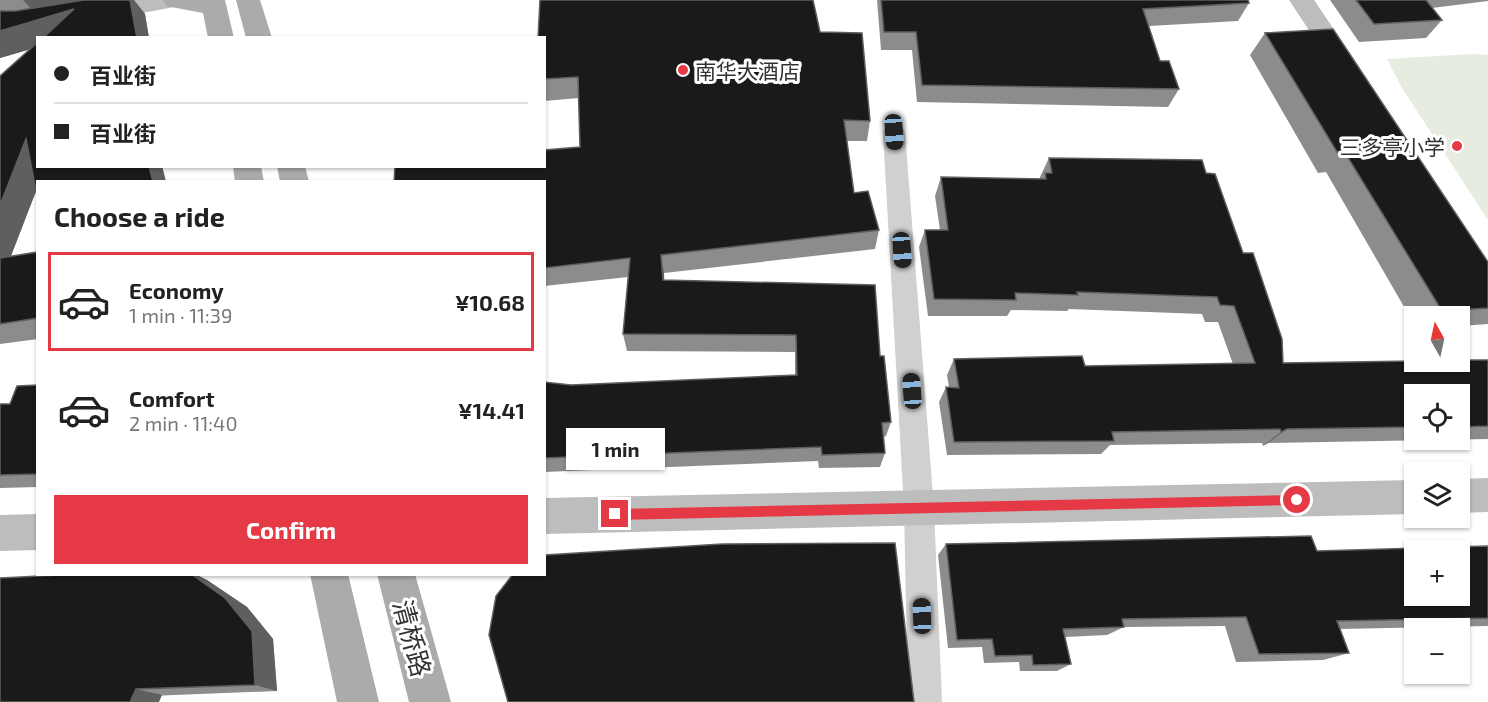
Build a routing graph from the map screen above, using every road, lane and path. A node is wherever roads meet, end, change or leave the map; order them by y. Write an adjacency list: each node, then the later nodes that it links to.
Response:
1 (169, 0): 7 (street)
2 (175, 0): 6 (main road)
3 (248, 0): 8 (main road)
4 (262, 0): 8 (main road)
5 (1301, 0): 10 (street)
6 (214, 4): 9 (main road)
7 (67, 18)
8 (257, 32)
9 (221, 36)
10 (1361, 90)
11 (894, 132): 15 (street)
12 (1488, 495): 13 (street)
13 (1470, 496)
14 (1404, 497): 15 (street)
15 (919, 509): 16 (street); 23 (street)
16 (546, 516)
17 (36, 532): 18 (street)
18 (0, 533)
19 (329, 576): 21 (main road)
20 (397, 576): 22 (main road, 清桥路)
21 (358, 702)
22 (430, 702)
23 (925, 702)

